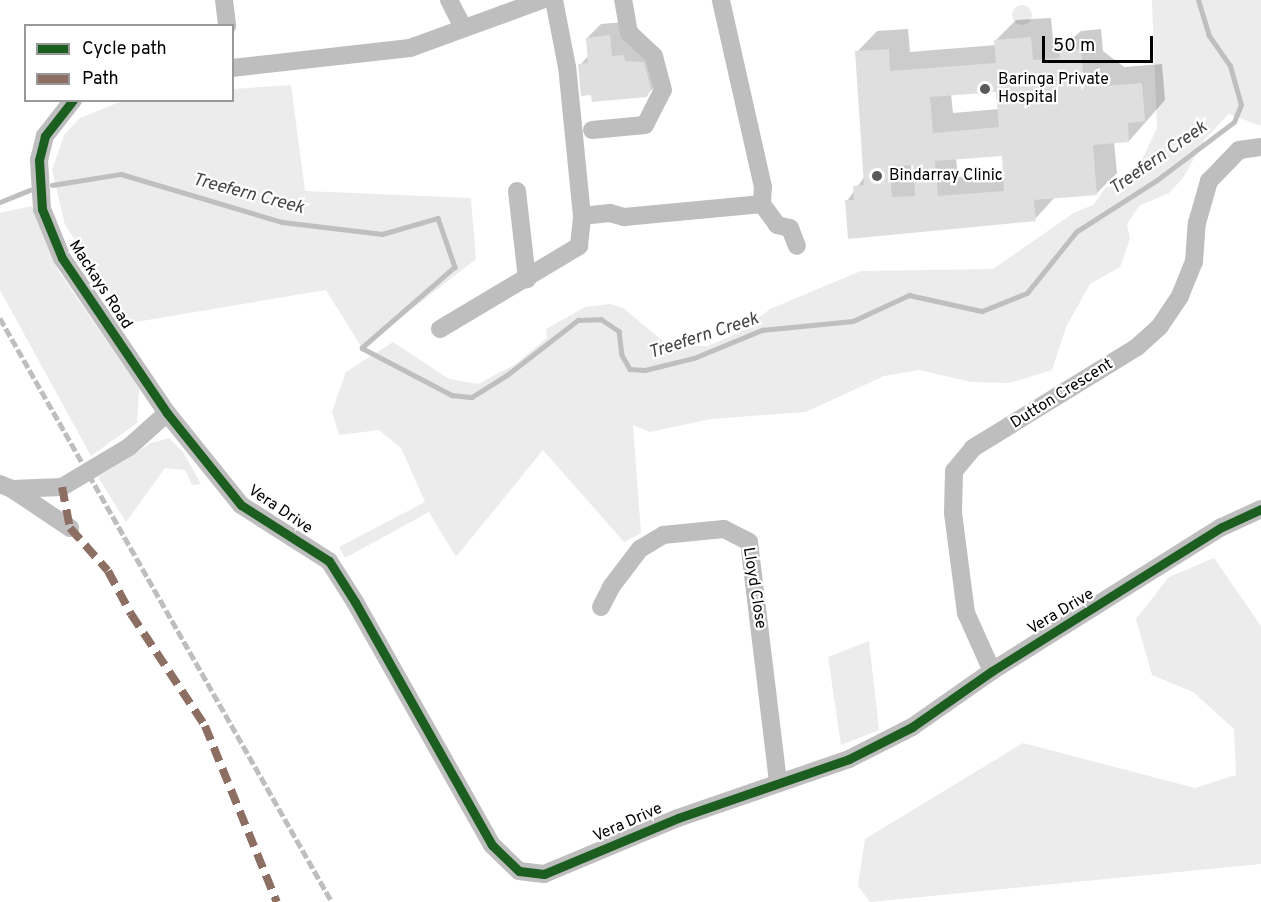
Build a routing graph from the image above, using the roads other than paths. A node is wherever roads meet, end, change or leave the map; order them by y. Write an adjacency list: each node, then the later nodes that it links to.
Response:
1 (224, 0): 7 (street)
2 (449, 0): 8 (street)
3 (542, 0): 8 (street)
4 (554, 0): 15 (street)
5 (623, 0): 11 (street)
6 (721, 0): 14 (street)
7 (227, 24)
8 (463, 28): 9 (street)
9 (234, 68)
10 (71, 102): 19 (street, Mackays Road)
11 (592, 130)
12 (1261, 147): 24 (street, Dutton Crescent)
13 (518, 191): 17 (street)
14 (762, 204): 15 (street); 16 (street)
15 (582, 216): 17 (street)
16 (797, 246)
17 (527, 279): 18 (street)
18 (440, 329)
19 (167, 413): 20 (street); 25 (street, Vera Drive)
20 (6, 486): 22 (street)
21 (1261, 509): 24 (street, Vera Drive)
22 (70, 528)
23 (601, 607): 25 (street, Lloyd Close)
24 (992, 671): 25 (street, Vera Drive)
25 (778, 783)

